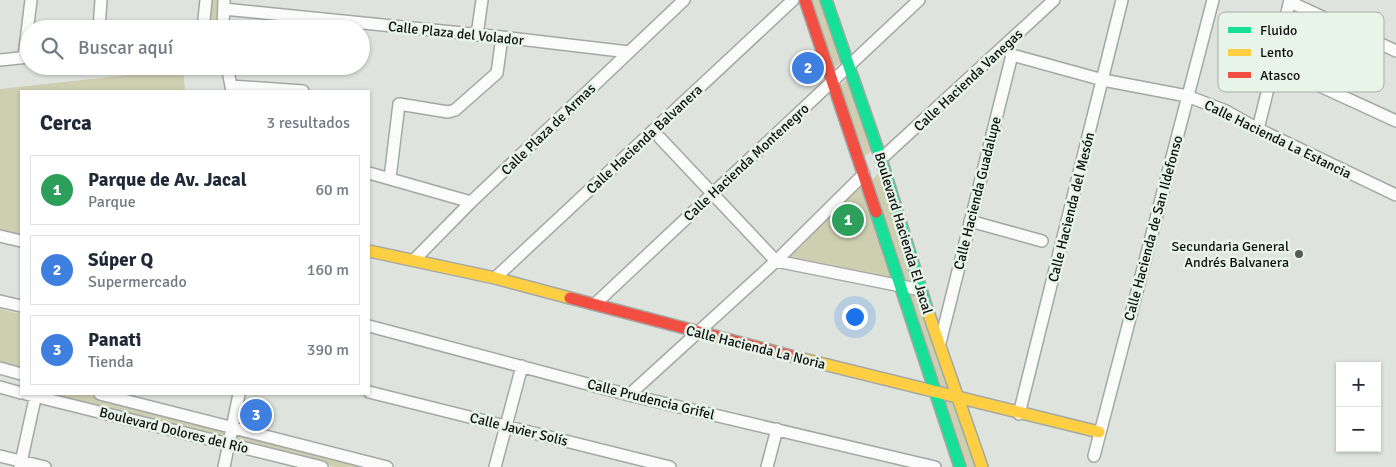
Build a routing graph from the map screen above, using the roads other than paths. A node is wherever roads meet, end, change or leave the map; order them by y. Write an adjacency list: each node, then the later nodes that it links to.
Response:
1 (31, 0): 16 (street)
2 (101, 0): 17 (street)
3 (206, 0): 18 (street)
4 (482, 0): 22 (street)
5 (684, 0): 27 (street, Calle Plaza de Armas)
6 (793, 0): 57 (street, Calle Hacienda Balvanera)
7 (805, 0): 34 (main road, Boulevard Hacienda El Jacal)
8 (826, 0): 31 (main road, Boulevard Hacienda El Jacal)
9 (919, 0): 31 (street, Calle Hacienda Montenegro)
10 (1054, 0): 25 (street, Calle Hacienda Vanegas)
11 (1122, 0): 33 (street, Calle Hacienda del Mesón)
12 (1213, 0): 39 (street, Calle Hacienda de San Ildefonso)
13 (1290, 1): 15 (street)
14 (224, 5): 19 (street); 20 (street, Calle Plaza del Volador)
15 (1313, 12)
16 (29, 20)
17 (100, 20)
18 (204, 20)
19 (223, 20)
20 (350, 20)
21 (370, 22): 22 (street, Calle Plaza del Volador)
22 (477, 35): 23 (street, Calle Plaza del Volador)
23 (502, 37): 27 (street, Calle Plaza del Volador); 46 (street)
24 (1384, 45): 26 (street)
25 (1005, 46): 28 (street); 43 (street, Calle Hacienda Vanegas)
26 (1396, 51)
27 (629, 52): 49 (street, Calle Plaza de Armas)
28 (1012, 55): 33 (street, Calle Hacienda La Estancia); 50 (street, Calle Hacienda Guadalupe)
29 (20, 58): 30 (street)
30 (0, 60)
31 (849, 65): 34 (street, Calle Hacienda Montenegro); 43 (main road, Boulevard Hacienda El Jacal)
32 (229, 75): 35 (street)
33 (1103, 80): 39 (street, Calle Hacienda La Estancia); 78 (street, Calle Hacienda del Mesón)
34 (832, 81): 45 (main road, Boulevard Hacienda El Jacal); 47 (street, Calle Hacienda Montenegro)
35 (231, 89): 36 (street)
36 (267, 90)
37 (1267, 92): 41 (street)
38 (1333, 92): 40 (street)
39 (1187, 96): 41 (street, Calle Hacienda La Estancia); 82 (street, Calle Hacienda de San Ildefonso)
40 (1396, 121)
41 (1258, 129): 48 (street, Calle Hacienda La Estancia)
42 (660, 138): 47 (street)
43 (881, 159): 59 (main road, Boulevard Hacienda El Jacal)
44 (370, 173): 46 (street)
45 (864, 174): 56 (street); 58 (main road, Boulevard Hacienda El Jacal)
46 (390, 178): 49 (street)
47 (712, 195): 56 (street); 61 (street, Calle Hacienda Montenegro)
48 (1396, 195)
49 (471, 202): 55 (street, Calle Plaza de Armas)
50 (970, 221): 53 (street); 65 (street, Calle Hacienda Guadalupe)
51 (0, 236): 52 (street)
52 (20, 241)
53 (1042, 241)
54 (370, 250): 55 (main road, Calle Hacienda La Noria)
55 (414, 260): 57 (main road, Calle Hacienda La Noria)
56 (776, 262): 58 (street); 64 (street)
57 (495, 278): 61 (main road, Calle Hacienda La Noria)
58 (900, 285): 59 (street); 70 (main road, Boulevard Hacienda El Jacal)
59 (921, 290): 65 (main road, Boulevard Hacienda El Jacal)
60 (0, 300): 62 (street)
61 (595, 304): 64 (main road, Calle Hacienda La Noria)
62 (20, 306)
63 (370, 326): 66 (street, Calle Prudencia Grifel)
64 (696, 332): 70 (main road, Calle Hacienda La Noria); 76 (street)
65 (940, 342): 77 (main road, Boulevard Hacienda El Jacal)
66 (522, 366): 76 (street, Calle Prudencia Grifel); 80 (street)
67 (0, 368): 68 (street)
68 (20, 374)
69 (0, 387): 72 (street)
70 (934, 391): 77 (main road, Calle Hacienda La Noria); 95 (main road, Boulevard Hacienda El Jacal)
71 (370, 392): 80 (street, Calle Javier Solís)
72 (20, 393)
73 (32, 395): 83 (street, Boulevard Dolores del Río); 86 (street)
74 (104, 395): 79 (street, Boulevard Dolores del Río)
75 (240, 395): 79 (street)
76 (629, 395): 81 (street, Calle Prudencia Grifel)
77 (960, 398): 78 (main road, Calle Hacienda La Noria); 96 (main road, Boulevard Hacienda El Jacal)
78 (1019, 414): 82 (main road, Calle Hacienda La Noria)
79 (232, 426): 83 (street); 87 (street, Boulevard Dolores del Río)
80 (506, 426): 91 (street); 92 (street, Calle Javier Solís)
81 (777, 429): 93 (street); 94 (street, Calle Prudencia Grifel)
82 (1099, 432): 85 (street, Calle Hacienda de San Ildefonso)
83 (229, 442): 89 (street); 90 (street, Boulevard Dolores del Río)
84 (0, 456): 86 (street)
85 (1094, 456)
86 (21, 464): 88 (street)
87 (384, 466)
88 (45, 467)
89 (224, 467)
90 (322, 467)
91 (495, 467)
92 (670, 467)
93 (767, 467)
94 (935, 467)
95 (960, 467)
96 (982, 467)

